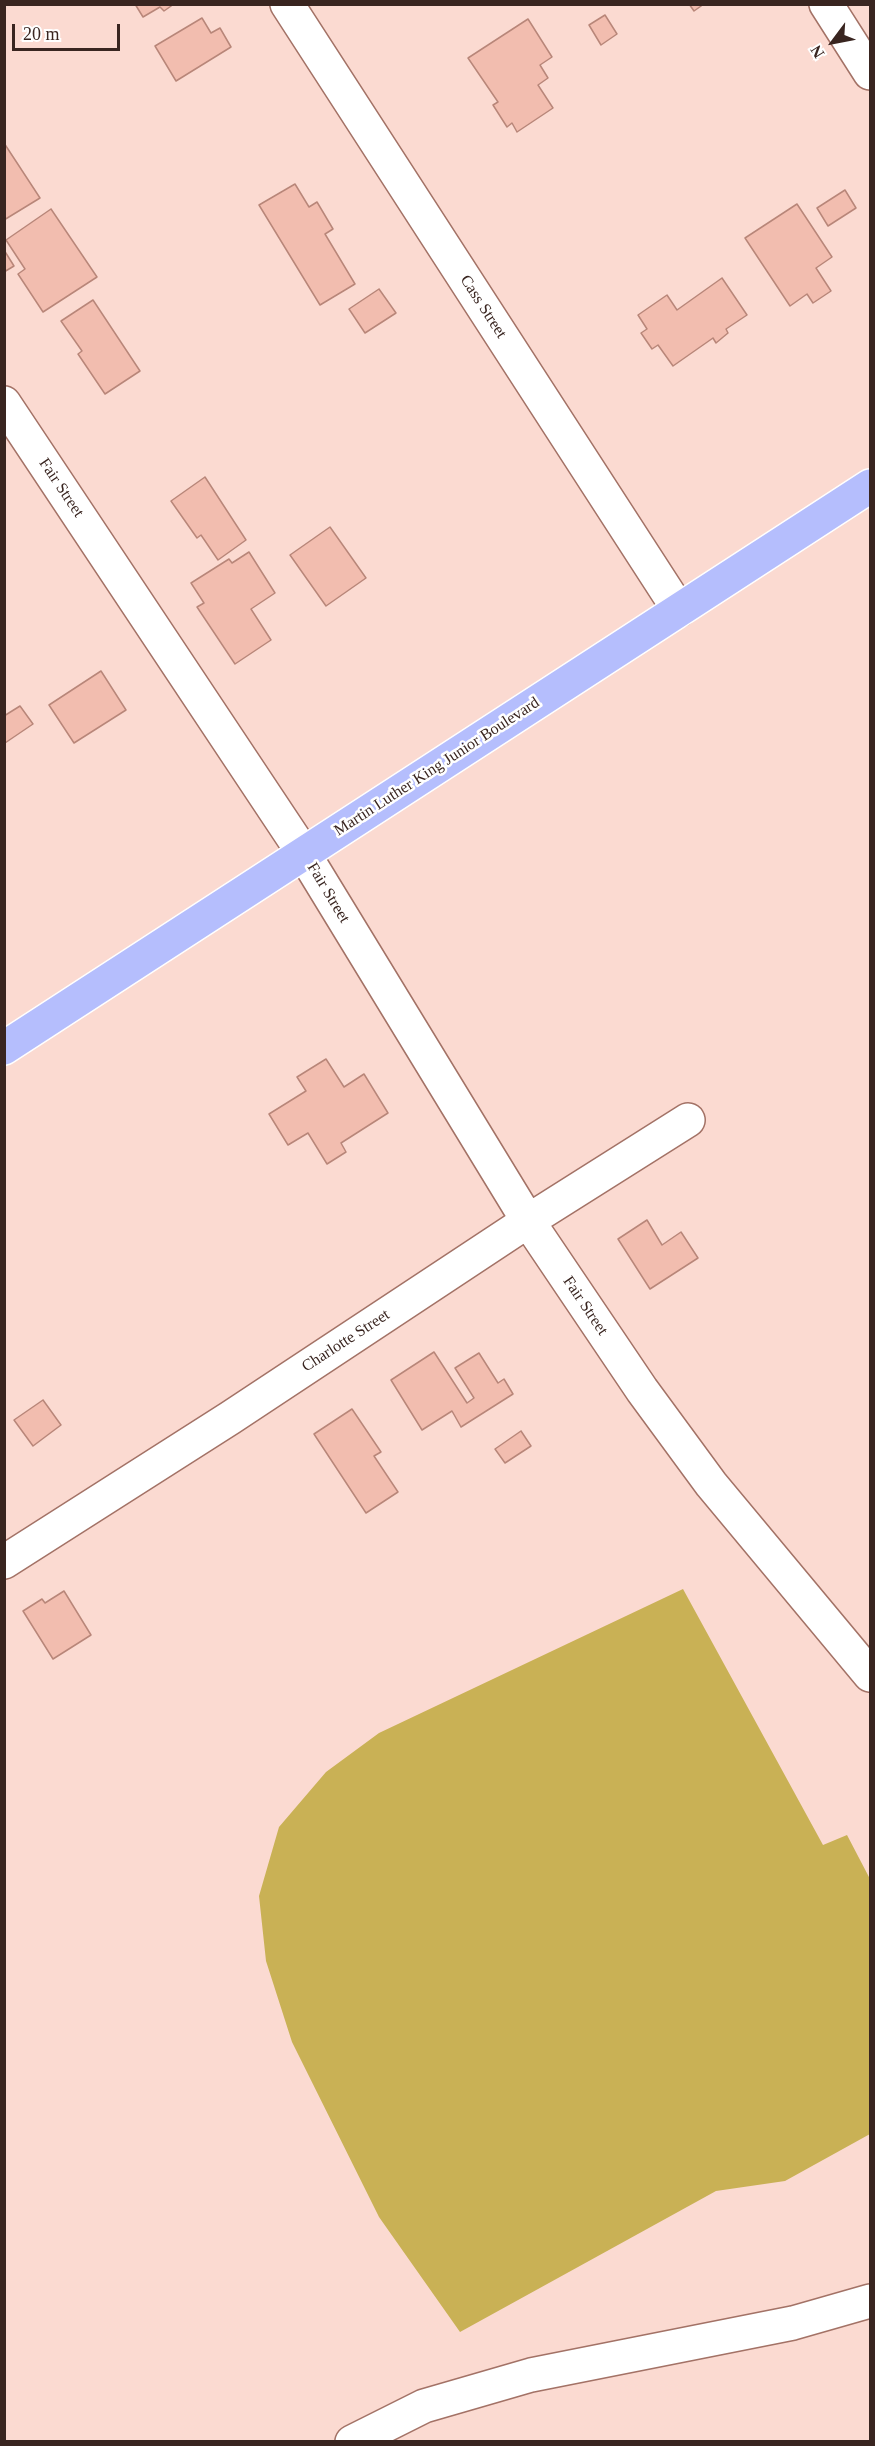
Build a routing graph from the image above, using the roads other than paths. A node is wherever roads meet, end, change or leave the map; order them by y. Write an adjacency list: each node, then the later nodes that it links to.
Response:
1 (287, 4): 6 (street, Cass Street)
2 (825, 4): 3 (street)
3 (870, 73)
4 (4, 403): 7 (street, Fair Street)
5 (870, 486): 6 (main road, Martin Luther King Junior Boulevard)
6 (679, 610): 7 (main road, Martin Luther King Junior Boulevard)
7 (304, 854): 8 (main road, Martin Luther King Junior Boulevard); 10 (street, Fair Street)
8 (4, 1048)
9 (688, 1120): 10 (street, Charlotte Street)
10 (528, 1221): 11 (street, Charlotte Street); 12 (street, Fair Street)
11 (4, 1562)
12 (870, 1676)
13 (870, 2301): 14 (street)
14 (352, 2442)

